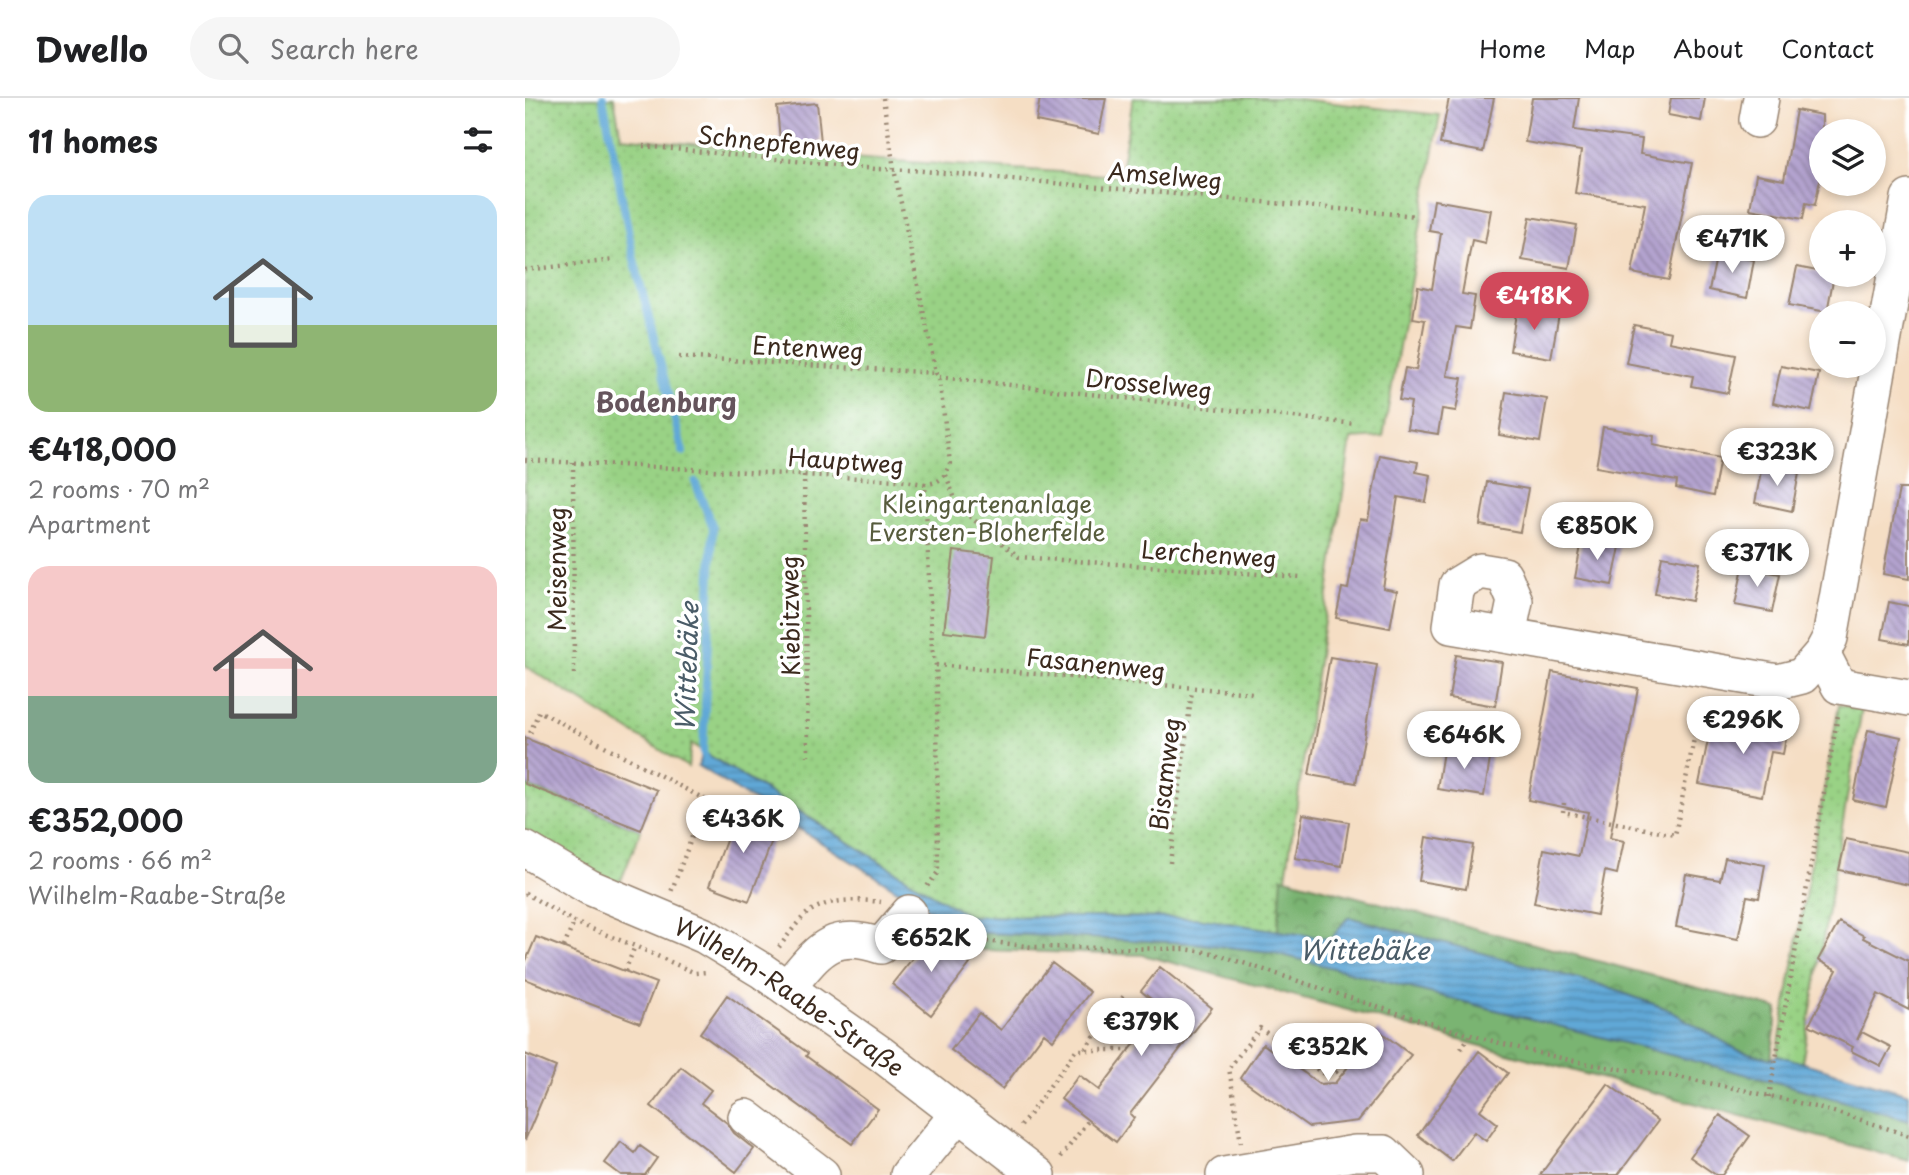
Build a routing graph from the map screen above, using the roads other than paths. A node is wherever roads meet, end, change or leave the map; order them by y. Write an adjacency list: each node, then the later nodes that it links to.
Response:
1 (1909, 198): 3 (street)
2 (1508, 635): 3 (street)
3 (1822, 653): 4 (street)
4 (1909, 698)
5 (525, 849): 7 (street, Wilhelm-Raabe-Straße)
6 (918, 900): 7 (street)
7 (774, 979): 8 (street, Wilhelm-Raabe-Straße)
8 (957, 1115): 10 (street, Wilhelm-Raabe-Straße); 13 (street)
9 (746, 1117): 12 (street)
10 (1047, 1170)
11 (1235, 1173): 14 (street)
12 (822, 1175)
13 (908, 1175)
14 (1407, 1175)

